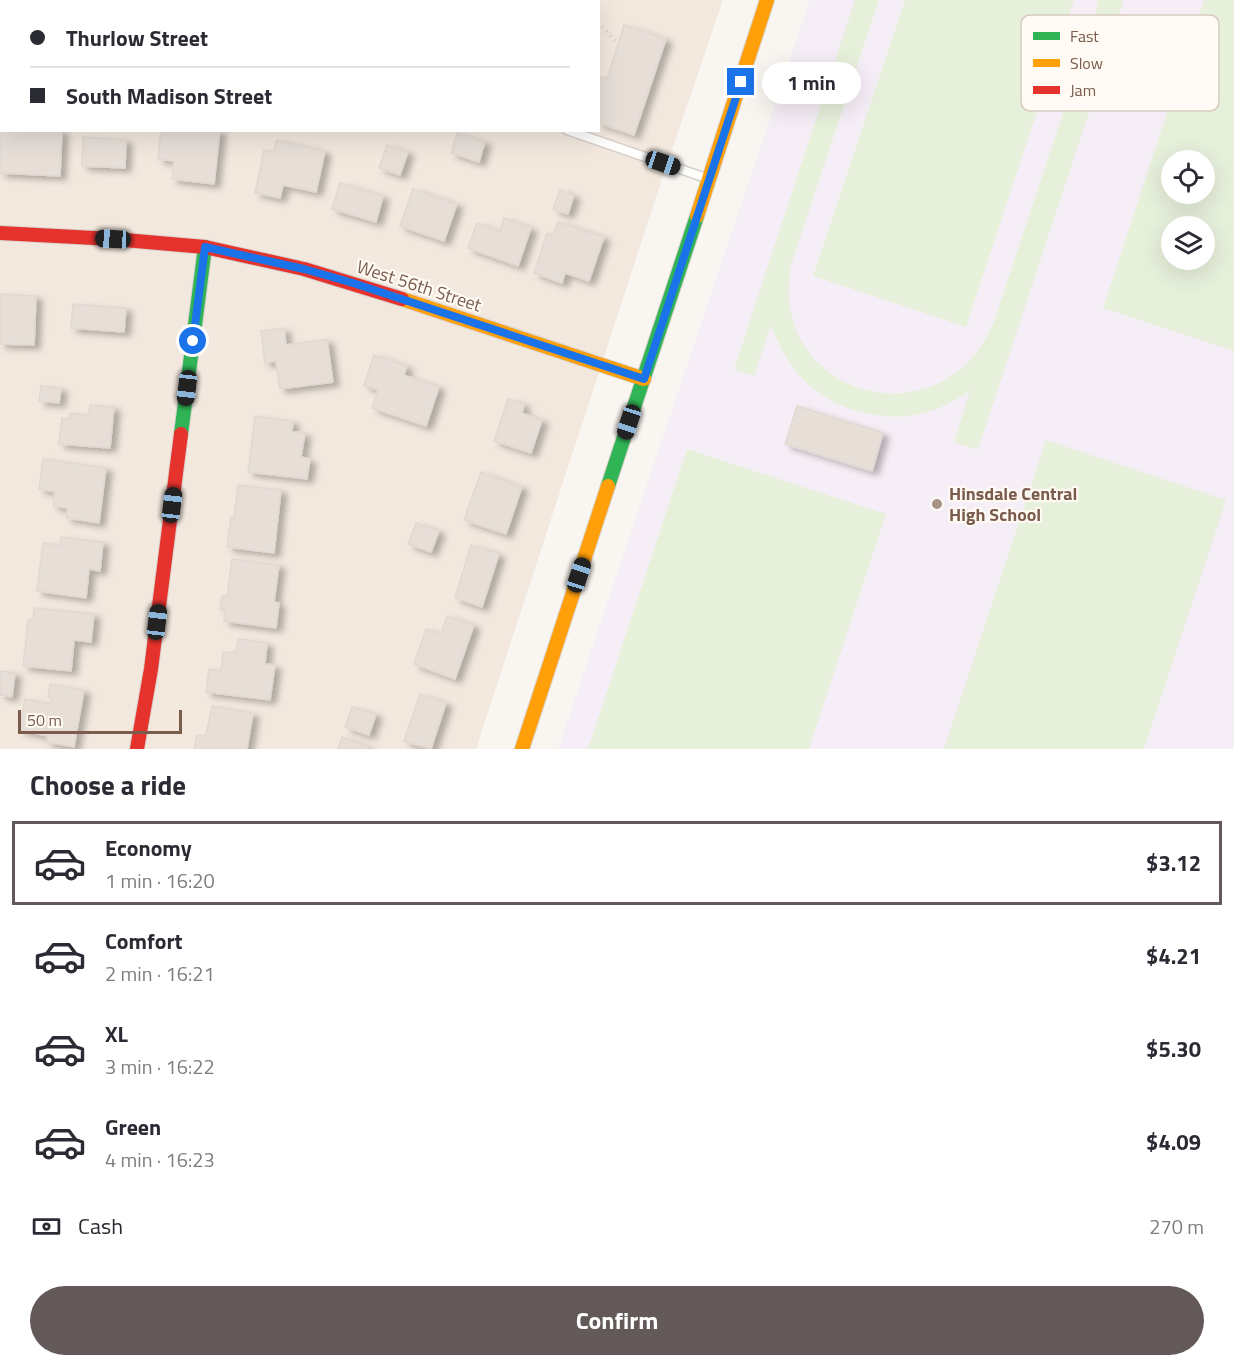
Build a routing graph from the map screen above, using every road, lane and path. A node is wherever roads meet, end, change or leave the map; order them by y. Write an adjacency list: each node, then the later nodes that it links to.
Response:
1 (767, 0): 5 (street)
2 (600, 24): 3 (path)
3 (618, 44)
4 (573, 132): 5 (lane)
5 (709, 179): 8 (street)
6 (0, 233): 7 (street, West 56th Street)
7 (205, 247): 8 (street, West 56th Street); 9 (street)
8 (644, 379): 10 (street)
9 (137, 749)
10 (522, 749)

